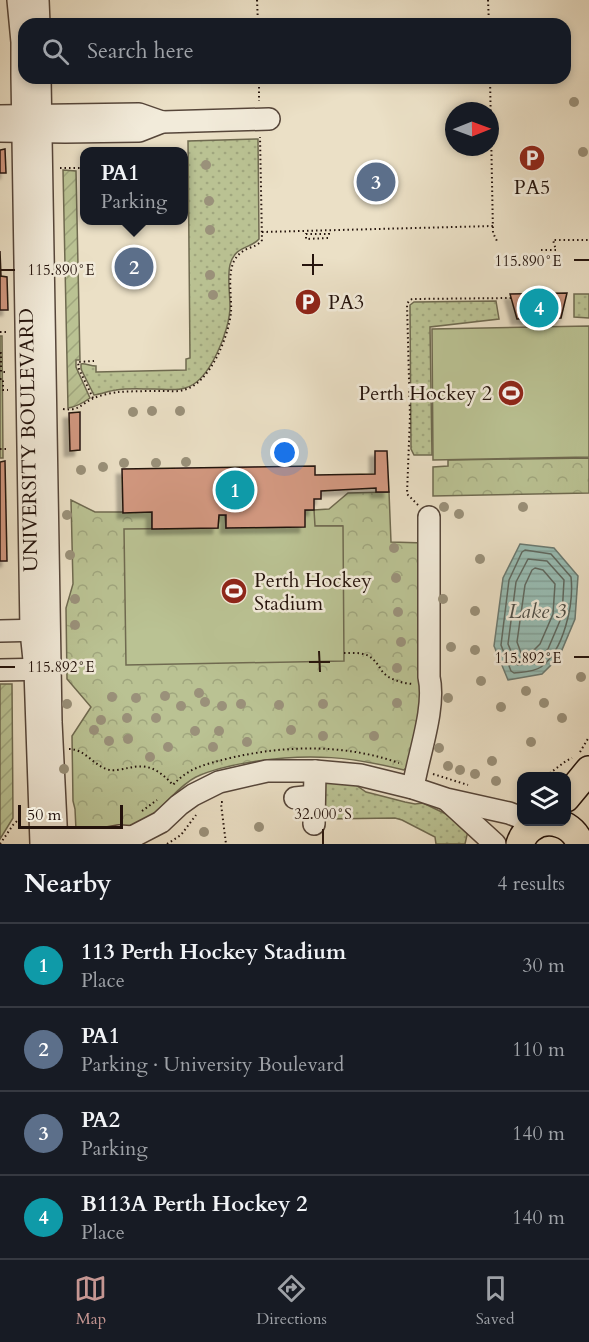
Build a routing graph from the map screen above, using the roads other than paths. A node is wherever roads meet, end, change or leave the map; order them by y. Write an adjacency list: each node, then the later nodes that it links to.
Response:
1 (18, 0): 3 (street, UNIVERSITY BOULEVARD)
2 (38, 0): 4 (street)
3 (20, 18)
4 (39, 18)
5 (27, 84): 9 (street, UNIVERSITY BOULEVARD)
6 (39, 84): 9 (street, UNIVERSITY BOULEVARD)
7 (0, 116): 9 (street)
8 (264, 119): 9 (street)
9 (32, 123): 10 (street); 12 (street, UNIVERSITY BOULEVARD)
10 (0, 131)
11 (429, 517): 18 (street)
12 (40, 630): 13 (street); 14 (street, UNIVERSITY BOULEVARD)
13 (0, 632)
14 (43, 669): 15 (street); 27 (street, UNIVERSITY BOULEVARD)
15 (0, 670)
16 (583, 764): 19 (main road)
17 (315, 771): 18 (street); 22 (street); 25 (street)
18 (413, 788): 20 (street)
19 (571, 790)
20 (446, 799): 21 (street); 28 (street)
21 (517, 815)
22 (314, 824)
23 (532, 826): 29 (main road)
24 (564, 826): 30 (main road)
25 (134, 835): 27 (street)
26 (589, 840): 31 (main road)
27 (49, 842)
28 (495, 844)
29 (520, 844)
30 (580, 844)
31 (586, 844)

